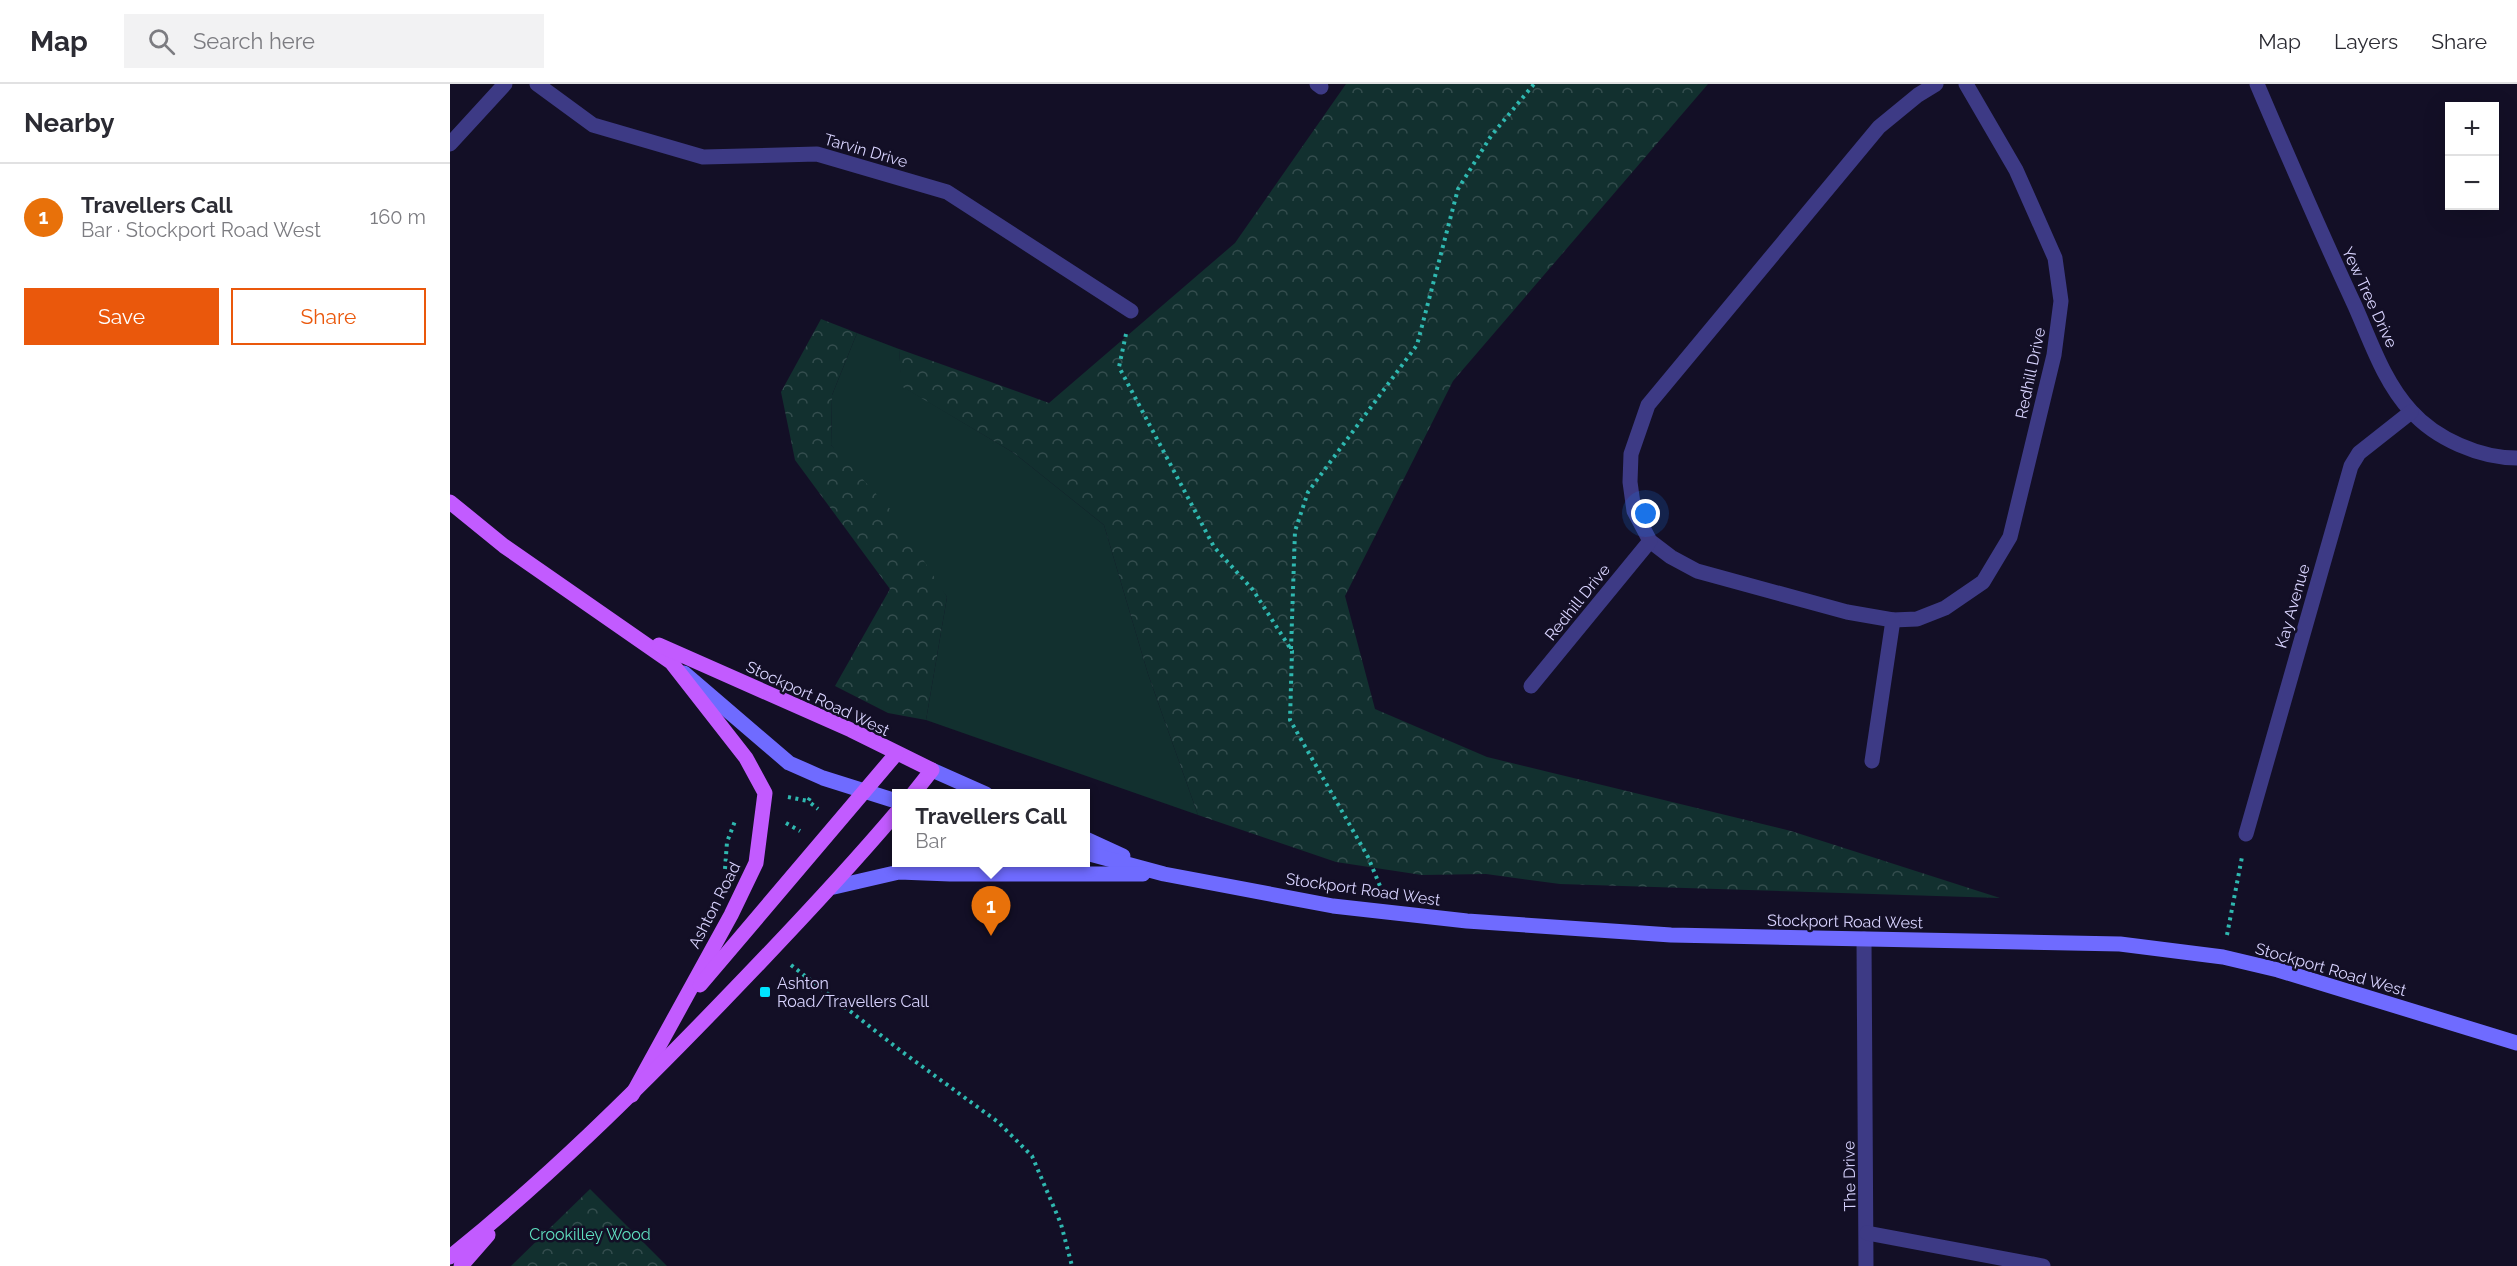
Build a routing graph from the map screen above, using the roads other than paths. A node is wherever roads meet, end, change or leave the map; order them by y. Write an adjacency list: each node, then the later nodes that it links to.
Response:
1 (505, 84): 6 (street)
2 (537, 84): 7 (street, Tarvin Drive)
3 (1936, 84): 11 (street, Redhill Drive)
4 (1966, 84): 12 (street, Redhill Drive)
5 (2257, 84): 8 (street, Yew Tree Drive)
6 (450, 144)
7 (1131, 311)
8 (2411, 412): 9 (street, Yew Tree Drive); 24 (street, Kay Avenue)
9 (2517, 458)
10 (450, 502): 13 (main road, Stockport Road West)
11 (1650, 541): 12 (street, Redhill Drive); 15 (street, Redhill Drive)
12 (1893, 620): 17 (street)
13 (634, 634): 14 (main road, Stockport Road West); 16 (main road, Stockport Road West)
14 (671, 662): 21 (main road, Stockport Road West); 30 (main road, Ashton Road)
15 (1531, 686)
16 (896, 754): 18 (main road, Stockport Road West); 21 (main road, Ashton Road)
17 (1872, 762)
18 (932, 771): 19 (main road); 20 (main road, Stockport Road West)
19 (917, 789)
20 (975, 789)
21 (866, 792): 22 (main road, Stockport Road West); 30 (main road, Ashton Road)
22 (892, 800)
23 (892, 819): 28 (main road, Ashton Road)
24 (2246, 834)
25 (1090, 841): 27 (main road, Stockport Road West)
26 (1090, 854): 27 (main road, Stockport Road West)
27 (1164, 874): 28 (main road, Stockport Road West); 29 (main road, Stockport Road West)
28 (834, 886): 32 (main road, Ashton Road)
29 (1864, 939): 31 (main road, Stockport Road West); 34 (street, The Drive)
30 (679, 1010): 32 (main road, Ashton Road)
31 (2517, 1043)
32 (632, 1095): 33 (main road, Ashton Road)
33 (514, 1206): 35 (main road, Ashton Road); 36 (main road, Ashton Road)
34 (1867, 1233): 37 (street); 38 (street, The Drive)
35 (450, 1257)
36 (461, 1266)
37 (1866, 1266)
38 (2043, 1266)

